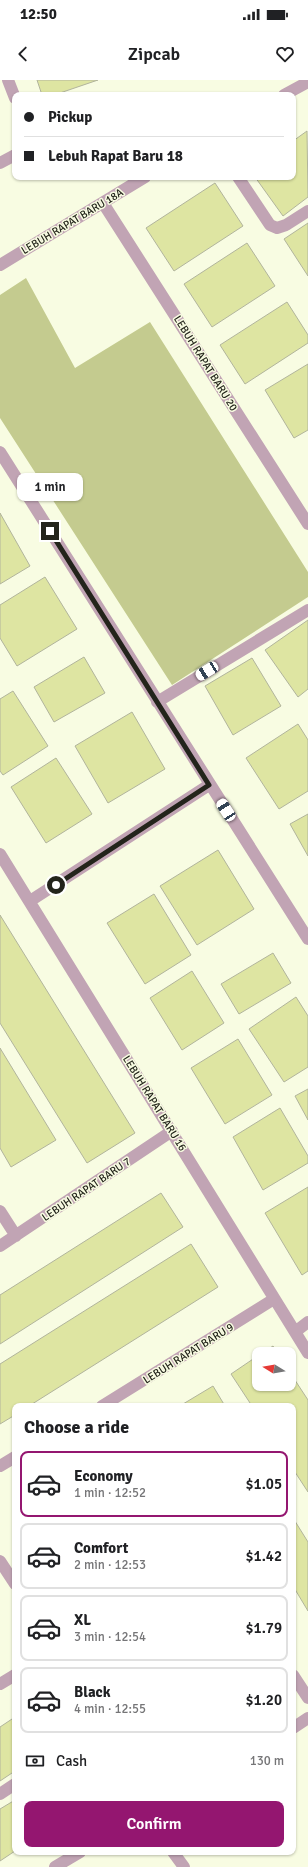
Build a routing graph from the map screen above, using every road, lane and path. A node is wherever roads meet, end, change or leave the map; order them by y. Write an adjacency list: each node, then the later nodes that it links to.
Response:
1 (8, 80): 3 (street)
2 (308, 82): 4 (street)
3 (13, 92)
4 (290, 92)
5 (12, 157): 6 (street)
6 (0, 163)
7 (139, 180): 9 (street, LEBUH RAPAT BARU 18A)
8 (240, 180): 10 (street)
9 (104, 203): 11 (street, LEBUH RAPAT BARU 18A); 13 (street, LEBUH RAPAT BARU 20)
10 (308, 211)
11 (0, 265)
12 (0, 452): 15 (street)
13 (308, 524)
14 (308, 610): 15 (street)
15 (157, 702): 16 (street)
16 (209, 785): 18 (street); 19 (street)
17 (0, 854): 18 (street, LEBUH RAPAT BARU 16)
18 (30, 901): 20 (street, LEBUH RAPAT BARU 16)
19 (308, 939)
20 (172, 1131): 22 (street, LEBUH RAPAT BARU 7); 24 (street, LEBUH RAPAT BARU 16)
21 (0, 1211): 22 (street)
22 (16, 1236): 23 (street, LEBUH RAPAT BARU 7)
23 (0, 1246)
24 (274, 1299): 26 (street, LEBUH RAPAT BARU 16); 28 (street, LEBUH RAPAT BARU 9)
25 (308, 1322): 26 (street)
26 (295, 1332): 27 (street, LEBUH RAPAT BARU 16)
27 (308, 1353)
28 (118, 1402)
29 (12, 1459): 30 (street)
30 (0, 1466)
31 (0, 1560): 32 (street)
32 (12, 1579)
33 (12, 1677): 35 (street)
34 (296, 1679): 36 (street)
35 (0, 1684)
36 (308, 1698)
37 (308, 1718): 38 (street)
38 (296, 1726)
39 (12, 1786): 40 (street)
40 (0, 1794)
41 (75, 1855): 43 (street)
42 (175, 1855): 44 (street)
43 (55, 1867)
44 (184, 1867)

